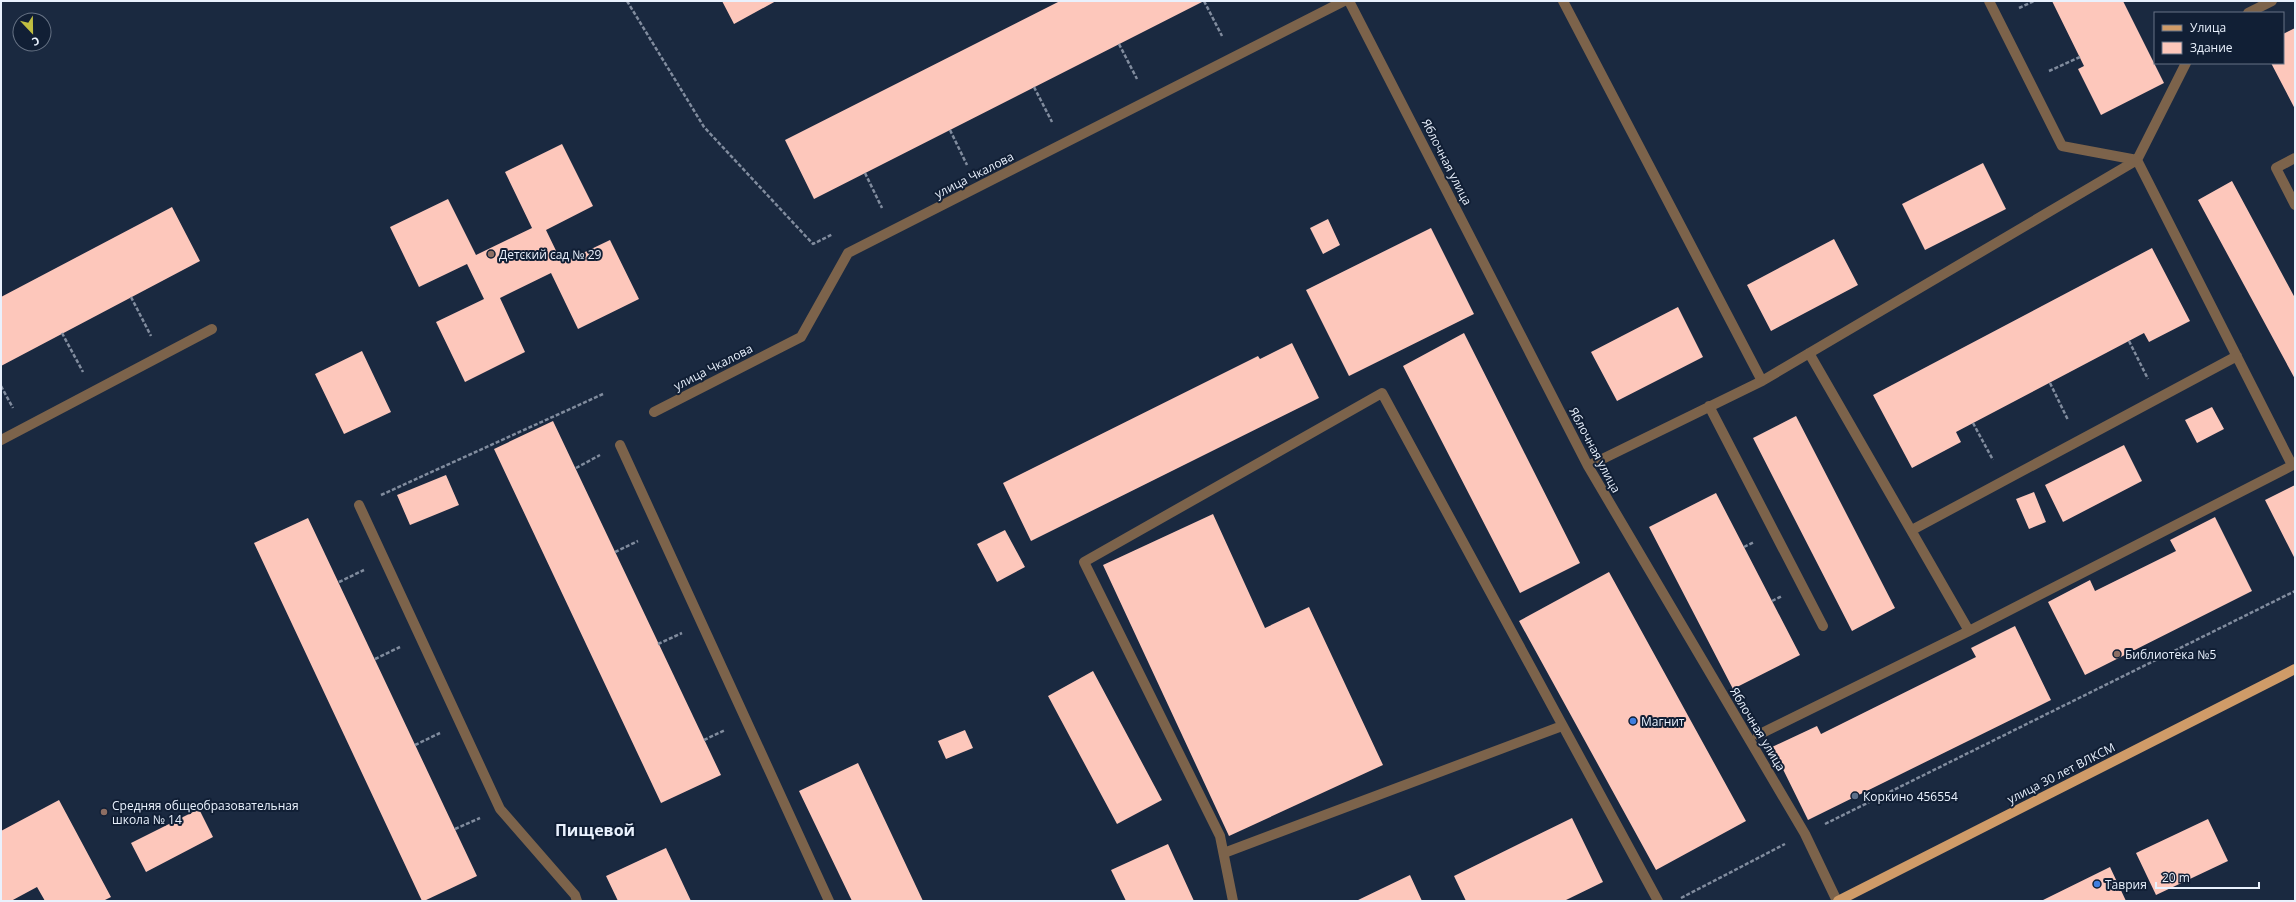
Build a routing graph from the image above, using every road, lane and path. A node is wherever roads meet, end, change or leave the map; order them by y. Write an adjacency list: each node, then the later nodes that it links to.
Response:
1 (627, 1): 34 (path)
2 (1204, 1): 10 (path)
3 (1344, 1): 48 (street, улица Чкалова)
4 (1349, 1): 54 (street, Яблочная улица)
5 (1563, 1): 42 (street)
6 (1989, 1): 17 (street)
7 (2272, 1): 8 (street)
8 (2250, 12)
9 (1228, 32): 10 (path)
10 (1222, 36): 11 (path)
11 (1215, 39)
12 (1119, 44): 16 (path)
13 (2080, 57): 17 (path)
14 (2185, 64): 25 (street)
15 (1144, 75): 16 (path)
16 (1137, 79): 18 (path)
17 (2029, 80): 25 (street)
18 (1130, 82)
19 (1034, 87): 21 (path)
20 (1059, 118): 21 (path)
21 (1052, 122): 22 (path)
22 (1045, 126)
23 (950, 130): 27 (path)
24 (2295, 158): 31 (street)
25 (2137, 160): 39 (street); 41 (street)
26 (974, 162): 27 (path)
27 (967, 165): 28 (path)
28 (960, 169)
29 (865, 173): 32 (path)
30 (889, 205): 32 (path)
31 (2295, 205)
32 (882, 208): 33 (path)
33 (875, 212)
34 (834, 233)
35 (131, 297): 40 (path)
36 (212, 329): 40 (street)
37 (62, 333): 44 (path)
38 (2129, 341): 46 (path)
39 (1809, 353): 42 (street); 57 (street)
40 (162, 356): 44 (street)
41 (2237, 356): 46 (street); 53 (street)
42 (1762, 381): 47 (street)
43 (2050, 383): 51 (path)
44 (94, 392): 50 (street)
45 (602, 394): 56 (path)
46 (2158, 399): 51 (street)
47 (1709, 406): 54 (street); 61 (street)
48 (654, 412)
49 (1973, 423): 55 (path)
50 (1, 440)
51 (2079, 441): 55 (street)
52 (620, 445): 69 (street)
53 (2293, 465): 62 (street)
54 (1588, 466): 66 (street, Яблочная улица)
55 (2004, 481): 57 (street)
56 (359, 505): 58 (street)
57 (1912, 530): 62 (street)
58 (384, 560): 59 (path); 68 (street)
59 (339, 582)
60 (2295, 591): 66 (path)
61 (1823, 626)
62 (1969, 631): 65 (street)
63 (2295, 669): 73 (main road, улица 30 лет ВЛКСМ)
64 (1562, 726): 67 (street); 67 (street); 71 (street)
65 (1758, 735)
66 (1805, 834): 72 (path); 73 (street, Яблочная улица)
67 (1224, 853): 70 (street)
68 (577, 901)
69 (829, 901)
70 (1233, 901)
71 (1658, 901)
72 (1675, 901)
73 (1837, 901)

